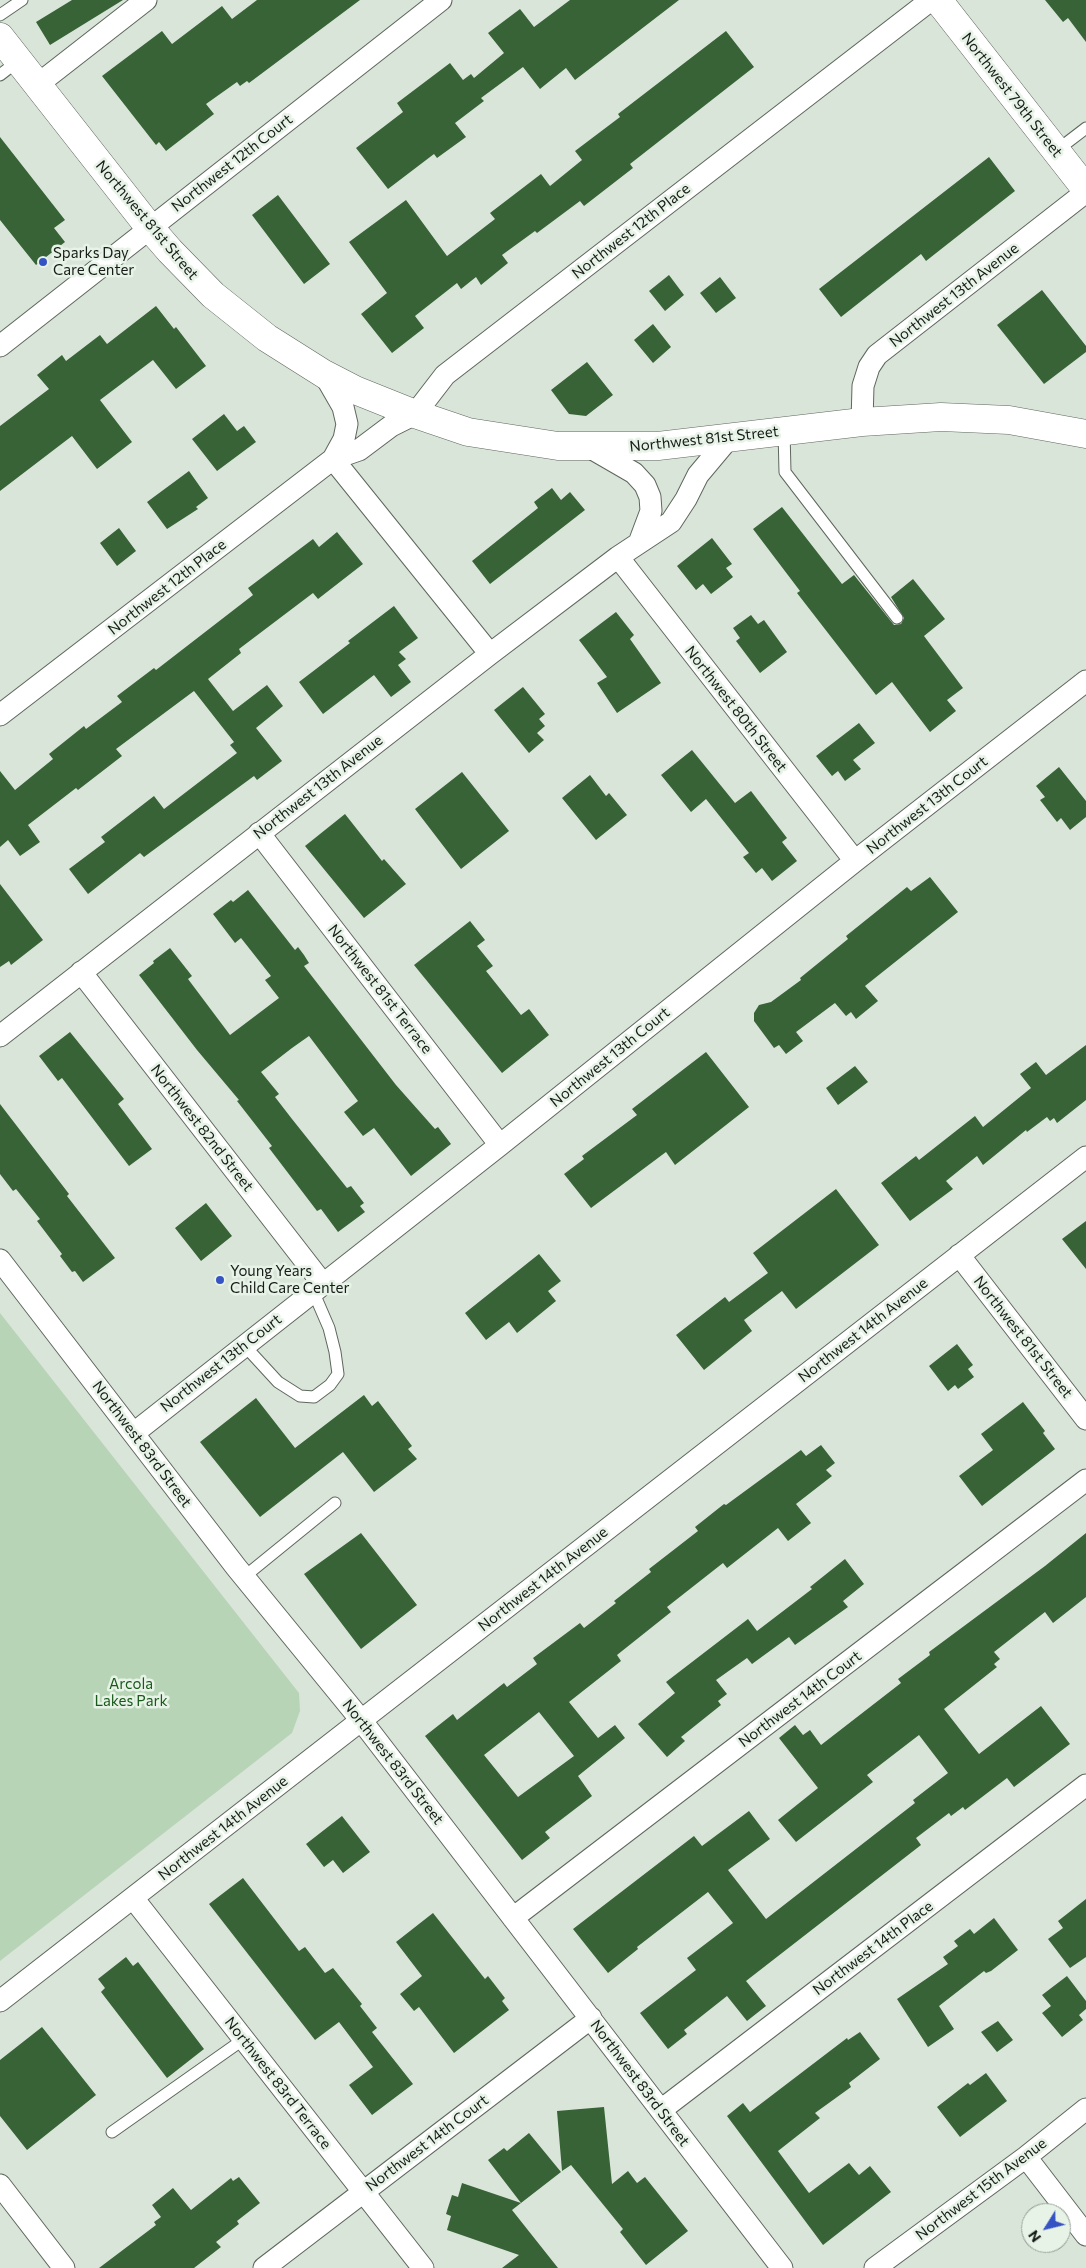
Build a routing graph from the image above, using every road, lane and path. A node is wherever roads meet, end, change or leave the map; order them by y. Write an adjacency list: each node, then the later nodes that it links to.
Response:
1 (22, 0): 6 (lane)
2 (146, 0): 9 (street)
3 (441, 0): 13 (street, Northwest 12th Court)
4 (931, 0): 16 (street, Northwest 12th Place)
5 (938, 0): 11 (main road, Northwest 79th Street)
6 (0, 15)
7 (0, 38): 8 (main road, Northwest 81st Street)
8 (9, 68): 9 (main road, Northwest 81st Street)
9 (37, 85): 13 (main road, Northwest 81st Street)
10 (1086, 128): 11 (lane)
11 (1056, 151): 12 (main road, Northwest 79th Street)
12 (1086, 190): 17 (street, Northwest 13th Avenue)
13 (150, 228): 14 (street, Northwest 12th Court); 15 (main road, Northwest 81st Street)
14 (0, 346)
15 (324, 374): 16 (main road, Northwest 81st Street); 22 (street, Northwest 12th Place)
16 (415, 414): 21 (main road, Northwest 81st Street); 22 (street, Northwest 12th Place)
17 (862, 422): 18 (main road, Northwest 81st Street); 19 (main road, Northwest 81st Street)
18 (784, 431): 20 (main road, Northwest 81st Street); 25 (lane)
19 (1086, 434)
20 (729, 438): 21 (main road, Northwest 81st Street); 23 (street, Northwest 13th Avenue)
21 (589, 447): 23 (street)
22 (333, 459): 26 (street); 28 (street, Northwest 12th Place)
23 (639, 543): 24 (street, Northwest 13th Avenue)
24 (618, 558): 26 (street, Northwest 13th Avenue); 30 (street, Northwest 80th Street)
25 (897, 618)
26 (490, 654): 29 (street, Northwest 13th Avenue)
27 (1086, 681): 30 (street, Northwest 13th Court)
28 (0, 715)
29 (259, 833): 31 (street, Northwest 13th Avenue); 33 (street, Northwest 81st Terrace)
30 (855, 861): 33 (street, Northwest 13th Court)
31 (82, 972): 32 (street, Northwest 13th Avenue); 37 (street, Northwest 82nd Street)
32 (0, 1036)
33 (500, 1145): 37 (street, Northwest 13th Court)
34 (1086, 1157): 35 (street, Northwest 14th Avenue)
35 (959, 1256): 39 (street, Northwest 81st Street); 44 (street, Northwest 14th Avenue)
36 (0, 1260): 40 (street, Northwest 83rd Street)
37 (318, 1288): 38 (street, Northwest 13th Court); 38 (lane)
38 (244, 1345): 40 (street, Northwest 13th Court)
39 (1086, 1419)
40 (134, 1433): 43 (street, Northwest 83rd Street)
41 (1086, 1480): 47 (street, Northwest 14th Court)
42 (334, 1503): 43 (lane)
43 (244, 1577): 44 (street, Northwest 83rd Street)
44 (361, 1720): 46 (street, Northwest 14th Avenue); 47 (street, Northwest 83rd Street)
45 (1086, 1785): 52 (street, Northwest 14th Place)
46 (133, 1898): 48 (street, Northwest 14th Avenue); 50 (street, Northwest 83rd Terrace)
47 (513, 1918): 49 (street, Northwest 83rd Street)
48 (0, 2001)
49 (591, 2018): 52 (street, Northwest 83rd Street); 56 (street, Northwest 14th Court)
50 (244, 2039): 53 (lane); 56 (street, Northwest 83rd Terrace)
51 (1086, 2109): 54 (street, Northwest 15th Avenue)
52 (661, 2110): 61 (street, Northwest 83rd Street)
53 (112, 2132)
54 (1026, 2157): 57 (street); 62 (street, Northwest 15th Avenue)
55 (0, 2185): 58 (street)
56 (363, 2191): 59 (street, Northwest 14th Court); 60 (street, Northwest 83rd Terrace)
57 (1086, 2235)
58 (64, 2268)
59 (264, 2268)
60 (423, 2268)
61 (782, 2268)
62 (875, 2268)

